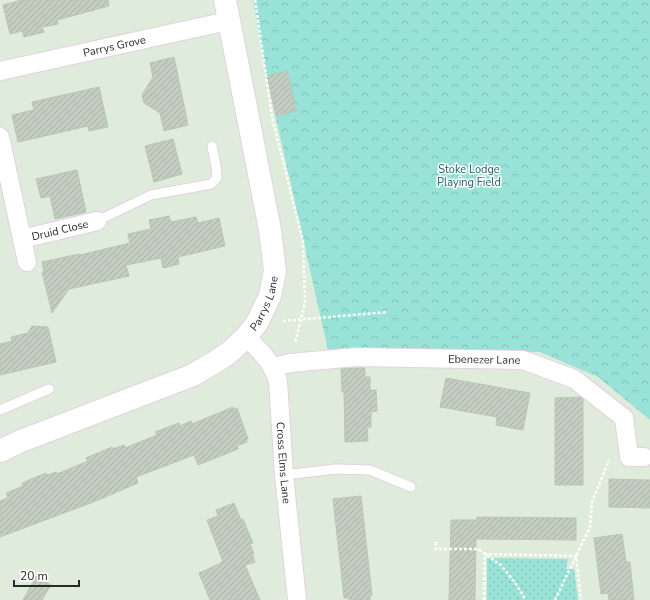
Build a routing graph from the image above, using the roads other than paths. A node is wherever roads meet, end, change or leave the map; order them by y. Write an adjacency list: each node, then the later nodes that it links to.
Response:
1 (227, 10): 2 (street, Parrys Grove); 8 (main road, Parrys Lane)
2 (0, 71)
3 (0, 137): 6 (street, Druid Close)
4 (212, 146): 5 (lane)
5 (97, 221): 6 (street, Druid Close)
6 (22, 240): 7 (street, Druid Close)
7 (27, 262)
8 (251, 330): 9 (street, Cross Elms Lane); 12 (main road, Parrys Lane)
9 (274, 367): 13 (street, Ebenezer Lane); 14 (street, Cross Elms Lane)
10 (49, 390): 11 (lane)
11 (0, 410)
12 (1, 449)
13 (644, 457)
14 (284, 475): 15 (lane); 16 (street, Cross Elms Lane)
15 (411, 487)
16 (297, 600)

